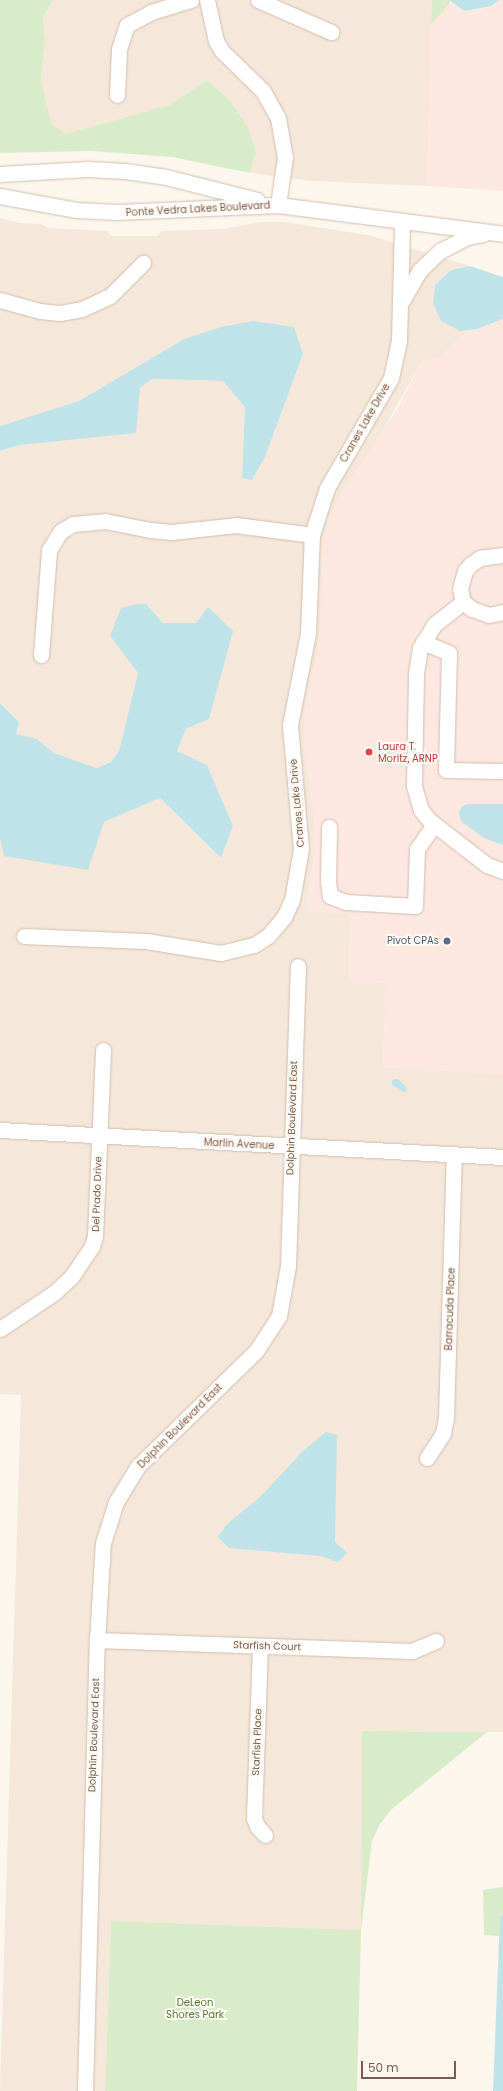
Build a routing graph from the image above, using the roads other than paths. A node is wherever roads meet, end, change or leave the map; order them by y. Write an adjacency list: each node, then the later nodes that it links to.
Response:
1 (191, 0): 5 (street)
2 (207, 0): 8 (street)
3 (258, 0): 4 (street)
4 (331, 32)
5 (118, 94)
6 (0, 174): 8 (street, Ponte Vedra Lakes Boulevard)
7 (0, 196): 8 (street, Ponte Vedra Lakes Boulevard)
8 (278, 205): 9 (street, Ponte Vedra Lakes Boulevard)
9 (402, 222): 10 (street, Ponte Vedra Lakes Boulevard); 13 (street, Cranes Lake Drive)
10 (497, 233): 13 (street, Cranes Lake Drive)
11 (143, 263): 12 (street)
12 (0, 300)
13 (399, 305): 14 (street, Cranes Lake Drive)
14 (312, 534): 19 (street); 24 (street, Cranes Lake Drive)
15 (503, 555): 16 (street)
16 (464, 602): 17 (street); 18 (street)
17 (503, 612)
18 (423, 642): 20 (street); 21 (street)
19 (41, 655)
20 (503, 771)
21 (434, 825): 22 (street); 23 (street)
22 (329, 827)
23 (503, 871)
24 (24, 936)
25 (298, 966): 29 (street, Dolphin Boulevard East)
26 (103, 1050): 28 (street, Del Prado Drive)
27 (0, 1130): 28 (street, Marlin Avenue)
28 (99, 1135): 29 (street, Marlin Avenue); 32 (street, Del Prado Drive)
29 (292, 1147): 30 (street, Marlin Avenue); 34 (street, Dolphin Boulevard East)
30 (454, 1155): 31 (street, Marlin Avenue); 33 (street, Barracuda Place)
31 (503, 1157)
32 (2, 1325)
33 (427, 1458)
34 (97, 1640): 36 (street, Starfish Court); 38 (street, Dolphin Boulevard East)
35 (436, 1641): 36 (street, Starfish Court)
36 (260, 1646): 37 (street, Starfish Place)
37 (265, 1834)
38 (84, 2091)

